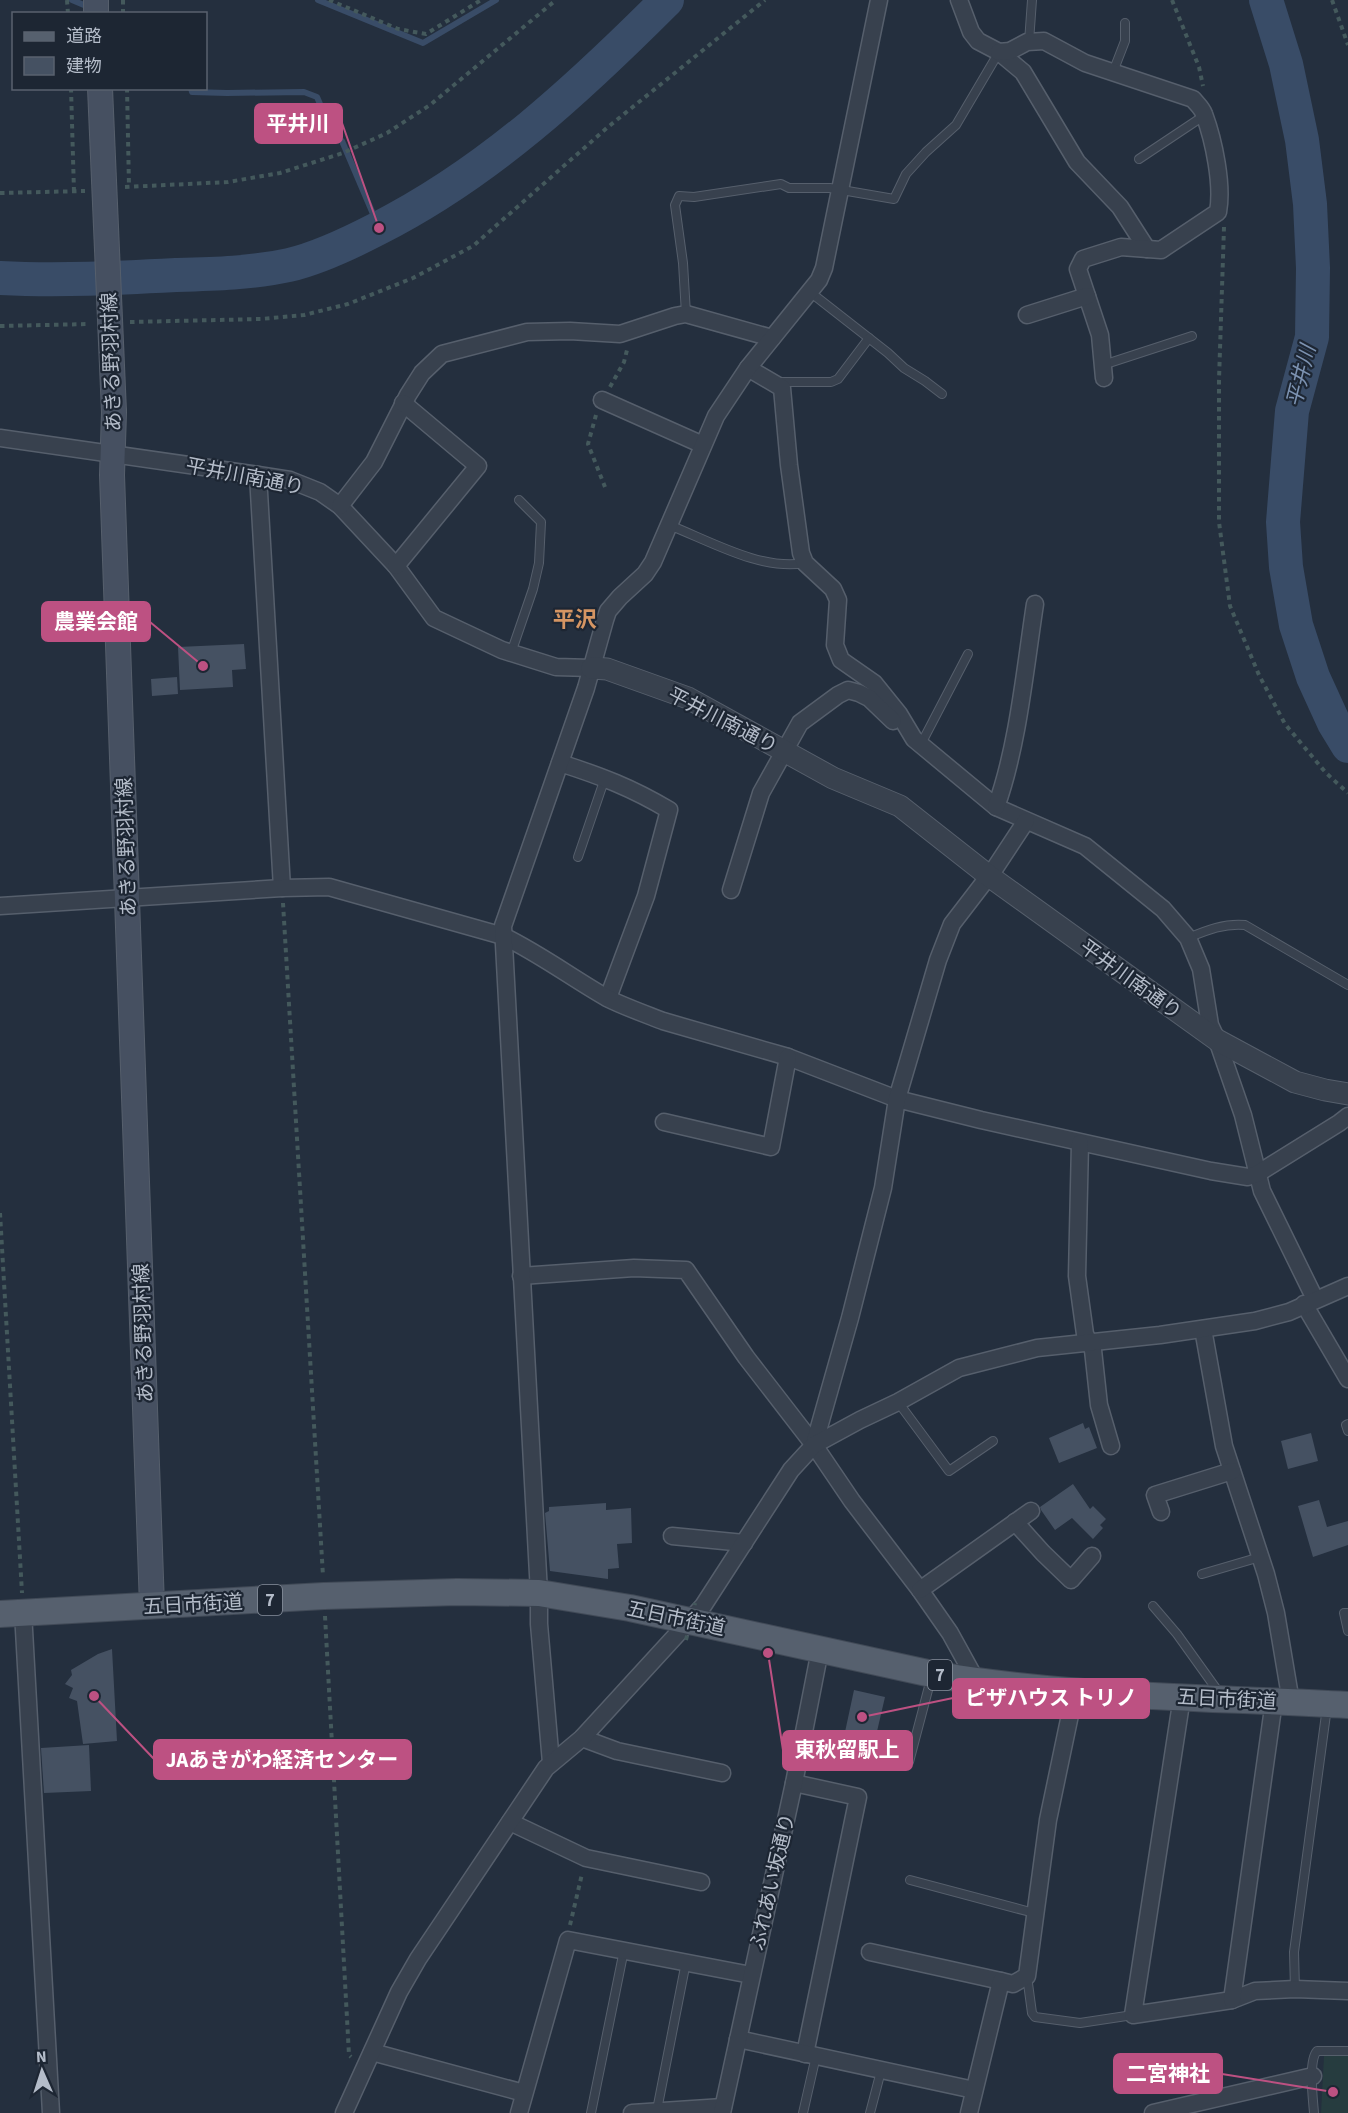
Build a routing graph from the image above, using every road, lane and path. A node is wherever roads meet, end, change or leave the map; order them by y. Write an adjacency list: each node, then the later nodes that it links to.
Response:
1 (329, 0): 2 (path)
2 (481, 0)
3 (556, 0): 21 (path)
4 (765, 0): 33 (path)
5 (879, 0): 23 (street)
6 (959, 0): 13 (street)
7 (1032, 0): 11 (lane)
8 (1172, 0): 15 (path)
9 (1332, 0): 12 (path)
10 (1125, 22): 14 (lane)
11 (1029, 42): 13 (street); 14 (street)
12 (1348, 45)
13 (999, 52): 23 (lane); 28 (street)
14 (1113, 72): 19 (street)
15 (1204, 89)
16 (70, 90): 25 (path)
17 (100, 90): 47 (main road, あきる野羽村線, bridge)
18 (127, 90): 21 (path)
19 (1205, 115): 20 (lane); 28 (street)
20 (1139, 159)
21 (129, 187): 22 (path)
22 (118, 188)
23 (841, 189): 29 (street); 31 (lane)
24 (96, 190): 25 (path)
25 (74, 192): 26 (path)
26 (0, 193)
27 (1224, 226): 62 (path)
28 (1147, 249): 30 (street)
29 (810, 292): 37 (street); 38 (lane)
30 (1087, 296): 32 (street); 40 (street)
31 (686, 314): 37 (street); 44 (street)
32 (1027, 315)
33 (124, 323)
34 (90, 324): 35 (path)
35 (0, 326)
36 (1192, 336): 40 (lane)
37 (772, 338): 39 (street)
38 (869, 338): 41 (lane); 42 (lane)
39 (748, 368): 41 (street); 46 (street)
40 (1103, 372)
41 (772, 382): 52 (street)
42 (942, 394)
43 (602, 400): 46 (street)
44 (404, 404): 50 (street); 53 (street)
45 (0, 438): 47 (street, 平井川南通り)
46 (703, 446): 51 (street)
47 (114, 454): 48 (street, 平井川南通り); 69 (main road, あきる野羽村線)
48 (258, 475): 50 (street, 平井川南通り); 67 (street)
49 (519, 500): 55 (lane)
50 (340, 506): 53 (street, 平井川南通り)
51 (669, 525): 52 (lane); 57 (street)
52 (805, 563): 58 (street)
53 (396, 566): 55 (street, 平井川南通り)
54 (1035, 604): 63 (street)
55 (512, 653): 57 (street, 平井川南通り)
56 (968, 654): 58 (lane)
57 (591, 668): 59 (street, 平井川南通り); 60 (street)
58 (917, 741): 59 (street); 63 (street)
59 (784, 751): 66 (street, 平井川南通り); 68 (street)
60 (560, 763): 61 (street); 71 (street)
61 (606, 777): 65 (lane); 74 (street)
62 (1348, 793)
63 (996, 807): 64 (street)
64 (1026, 821): 66 (street); 72 (street)
65 (578, 857)
66 (989, 876): 75 (street, 平井川南通り); 78 (street)
67 (282, 888): 69 (street); 71 (street); 107 (path)
68 (731, 890)
69 (128, 898): 70 (street); 108 (main road, あきる野羽村線)
70 (0, 906)
71 (503, 936): 74 (street); 84 (street)
72 (1188, 938): 73 (lane); 75 (street)
73 (1348, 986)
74 (608, 998): 76 (street)
75 (1217, 1040): 77 (street, 平井川南通り); 82 (street)
76 (788, 1057): 78 (street); 80 (street)
77 (1348, 1094)
78 (897, 1099): 81 (street); 94 (street)
79 (1348, 1116): 82 (street)
80 (664, 1122)
81 (1080, 1143): 82 (street); 88 (street)
82 (1257, 1174): 86 (street)
83 (0, 1213): 110 (path)
84 (521, 1276): 94 (street); 106 (street)
85 (1348, 1286): 86 (street)
86 (1310, 1302): 87 (street); 89 (street)
87 (1203, 1329): 88 (street); 96 (street)
88 (1089, 1344): 90 (street); 95 (street)
89 (1348, 1380)
90 (898, 1402): 93 (lane); 94 (street)
91 (1348, 1424): 92 (lane)
92 (1348, 1431)
93 (993, 1440)
94 (814, 1445): 101 (street); 105 (street)
95 (1111, 1446)
96 (1232, 1471): 98 (street); 103 (street)
97 (1031, 1510): 99 (street)
98 (1161, 1512)
99 (1015, 1522): 102 (street); 105 (street)
100 (672, 1536): 101 (street)
101 (744, 1543): 112 (street)
102 (1092, 1556)
103 (1260, 1557): 104 (lane); 120 (street)
104 (1202, 1574)
105 (920, 1590): 116 (street)
106 (539, 1593): 107 (main road, 五日市街道 / 7); 112 (main road, 五日市街道 / 7); 124 (street)
107 (324, 1596): 108 (main road, 五日市街道 / 7); 147 (path)
108 (152, 1606): 110 (main road, 五日市街道 / 7)
109 (1153, 1606): 119 (lane)
110 (12, 1613): 154 (street)
111 (1348, 1613): 113 (lane)
112 (689, 1621): 114 (main road, 五日市街道 / 7); 122 (street)
113 (1348, 1631)
114 (820, 1650): 115 (main road, 五日市街道 / 7); 126 (street, ふれあい坂通り)
115 (932, 1674): 116 (main road, 五日市街道 / 7); 123 (lane)
116 (976, 1682): 117 (main road, 五日市街道 / 7)
117 (1075, 1691): 118 (main road, 五日市街道 / 7); 131 (street)
118 (1182, 1697): 119 (main road, 五日市街道 / 7); 142 (street)
119 (1224, 1699): 120 (main road, 五日市街道 / 7)
120 (1283, 1702): 121 (main road, 五日市街道 / 7); 141 (street)
121 (1337, 1705): 139 (lane)
122 (582, 1738): 124 (street); 125 (street)
123 (909, 1762)
124 (551, 1763): 127 (street)
125 (722, 1773)
126 (794, 1783): 136 (street, ふれあい坂通り); 146 (street)
127 (510, 1822): 128 (street); 145 (street)
128 (585, 1858): 130 (street); 132 (path)
129 (910, 1880): 131 (lane)
130 (701, 1882)
131 (1034, 1913): 137 (street)
132 (568, 1940): 133 (street); 151 (street)
133 (624, 1950): 135 (street); 157 (lane)
134 (870, 1952): 138 (street)
135 (686, 1962): 136 (street); 152 (lane)
136 (751, 1975): 143 (street, ふれあい坂通り)
137 (1027, 1976): 138 (street); 142 (lane)
138 (1001, 1981): 150 (street)
139 (1295, 1989): 140 (street); 141 (street)
140 (1348, 1991)
141 (1232, 2000): 142 (street)
142 (1132, 2015)
143 (738, 2039): 146 (street); 153 (street, ふれあい坂通り)
144 (1348, 2051): 149 (lane)
145 (372, 2052): 147 (street); 151 (street)
146 (810, 2055): 148 (street); 159 (lane)
147 (363, 2071): 155 (street)
148 (880, 2071): 150 (street); 160 (lane)
149 (1312, 2076): 162 (street); 163 (lane)
150 (974, 2090): 161 (street)
151 (524, 2093): 156 (street)
152 (657, 2110): 153 (street); 158 (street)
153 (722, 2110)
154 (51, 2113)
155 (344, 2113)
156 (519, 2113)
157 (591, 2113)
158 (632, 2113)
159 (803, 2113)
160 (870, 2113)
161 (969, 2113)
162 (1153, 2113)
163 (1314, 2113)

